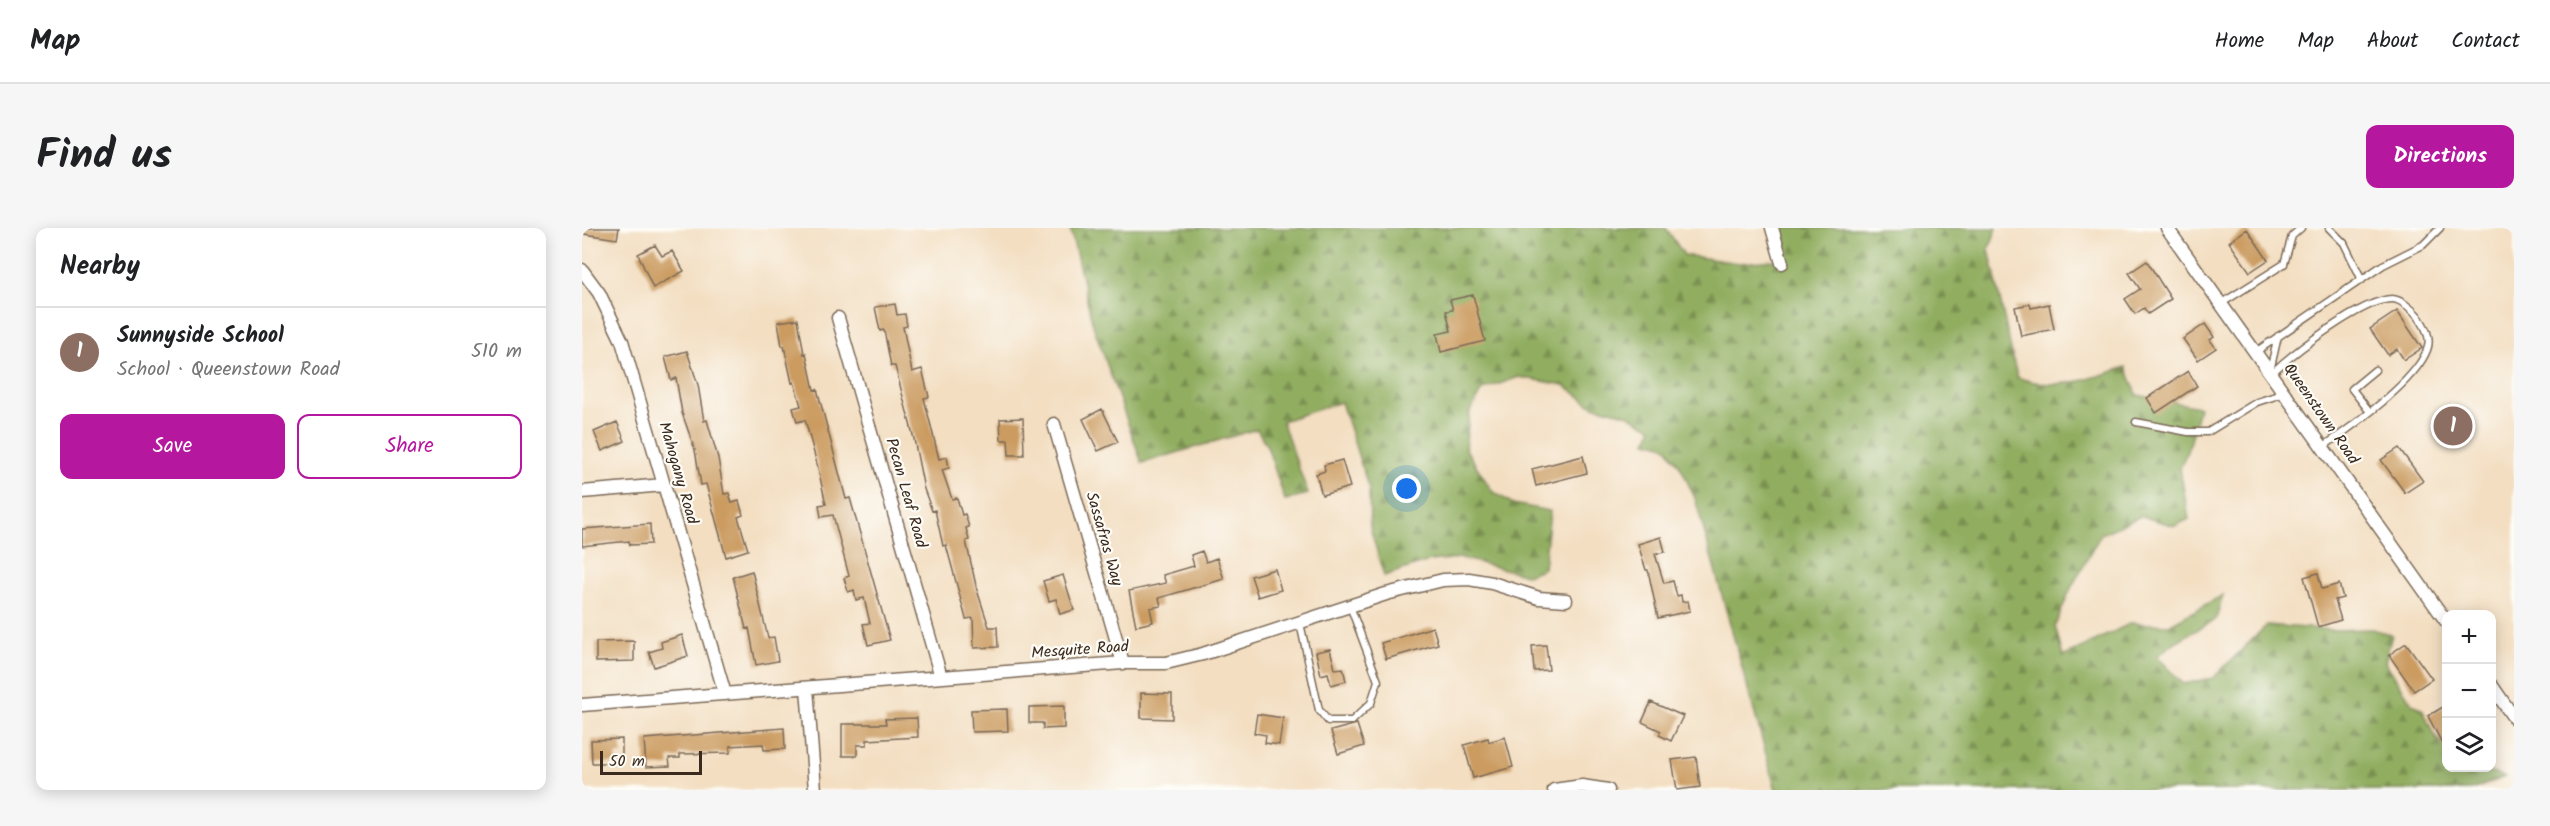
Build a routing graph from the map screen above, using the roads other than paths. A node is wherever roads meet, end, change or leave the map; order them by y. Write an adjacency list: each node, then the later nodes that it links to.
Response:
1 (1772, 228): 6 (street)
2 (2167, 228): 9 (street, Queenstown Road)
3 (2301, 228): 9 (lane)
4 (2329, 228): 8 (lane)
5 (2440, 228): 8 (lane)
6 (1782, 263)
7 (582, 270): 20 (street, Mahogany Road)
8 (2362, 280): 11 (lane)
9 (2222, 303): 12 (street, Queenstown Road)
10 (838, 318): 27 (street, Pecan Leaf Road)
11 (2278, 336): 12 (lane); 14 (lane)
12 (2257, 351): 14 (street, Queenstown Road)
13 (2376, 370): 16 (lane)
14 (2271, 372): 15 (street, Queenstown Road); 16 (lane)
15 (2286, 393): 17 (lane); 19 (street, Queenstown Road)
16 (2370, 412): 19 (lane)
17 (2136, 422)
18 (1054, 424): 26 (street, Sassafras Way)
19 (2324, 446): 24 (street, Queenstown Road)
20 (664, 485): 21 (street); 30 (street, Mahogany Road)
21 (582, 492)
22 (1566, 600): 23 (street, Mesquite Road)
23 (1350, 606): 25 (street, Mesquite Road); 25 (lane)
24 (2442, 615)
25 (1300, 622): 26 (street, Mesquite Road)
26 (1123, 663): 27 (street, Mesquite Road)
27 (941, 677): 28 (street, Mesquite Road)
28 (807, 688): 30 (street, Mesquite Road); 33 (street)
29 (2496, 691): 32 (street)
30 (725, 694): 31 (street, Mesquite Road)
31 (582, 705)
32 (2514, 716)
33 (815, 790)
34 (1554, 790): 35 (street)
35 (1608, 790)

